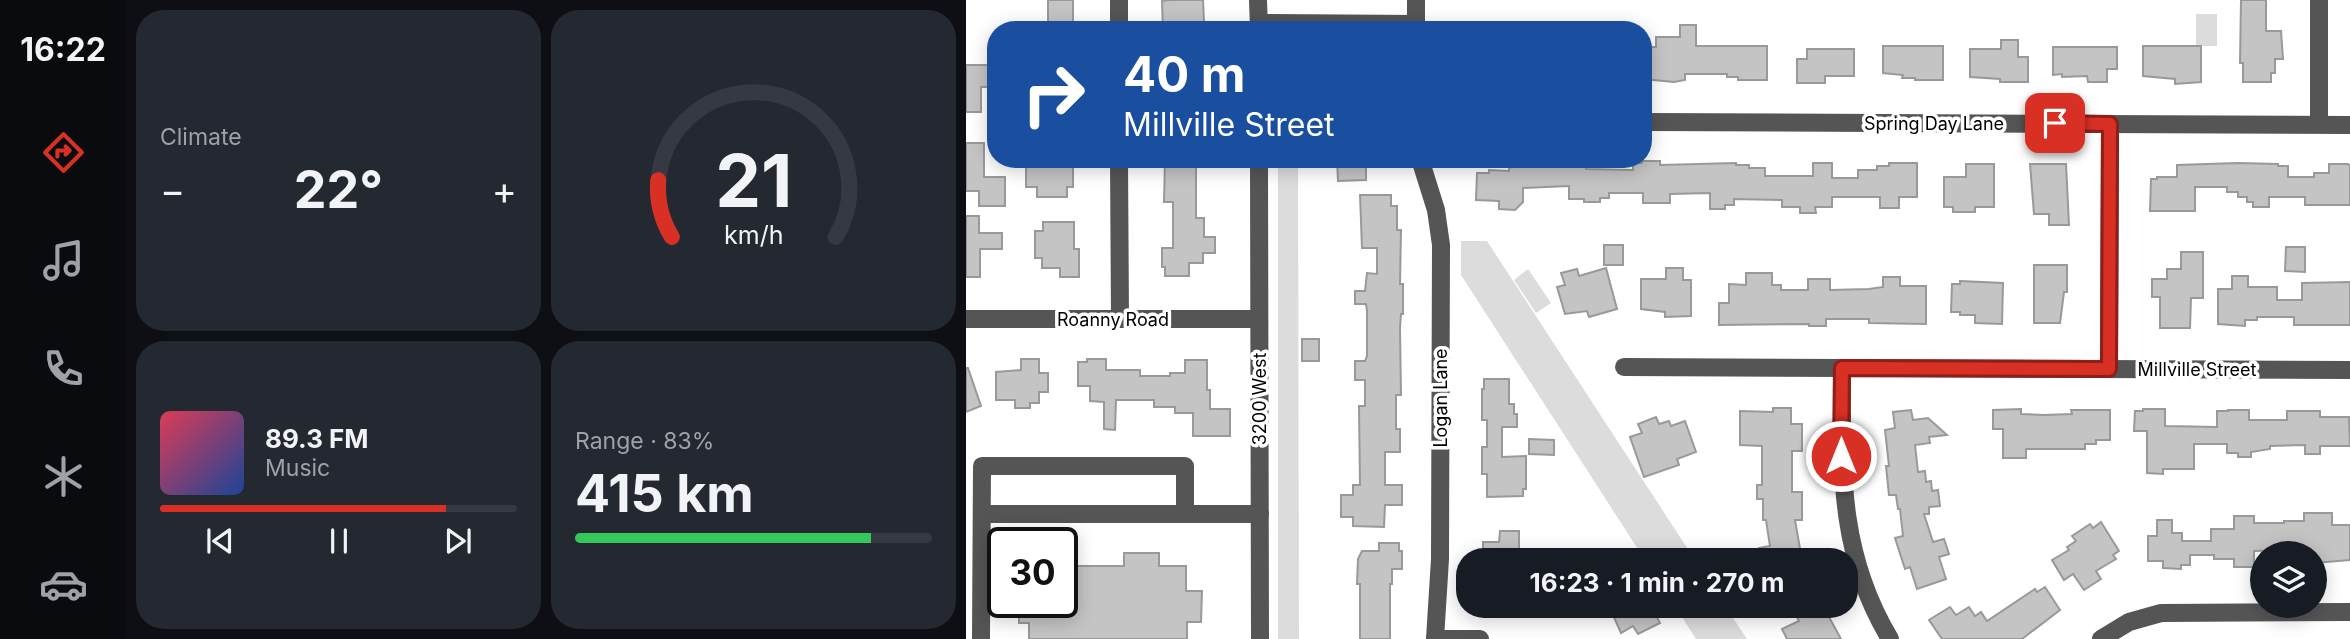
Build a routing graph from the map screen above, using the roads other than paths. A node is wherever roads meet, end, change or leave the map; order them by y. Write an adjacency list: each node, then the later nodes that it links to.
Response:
1 (1119, 0): 5 (street)
2 (1258, 0): 6 (street)
3 (1416, 0): 7 (street)
4 (2319, 7): 10 (street)
5 (1119, 21)
6 (1259, 21)
7 (1416, 21)
8 (1652, 122): 9 (street, Spring Day Lane)
9 (2110, 124): 10 (street, Spring Day Lane); 20 (street)
10 (2319, 124): 11 (street, Spring Day Lane)
11 (2350, 125)
12 (1119, 168): 15 (street)
13 (1259, 168): 16 (street, 3200 West)
14 (1423, 168): 28 (street, Logan Lane)
15 (1119, 319): 16 (street, Roanny Road); 17 (street, Roanny Road)
16 (1259, 319): 24 (street, 3200 West)
17 (966, 320)
18 (1624, 367): 19 (street, Millville Street)
19 (1842, 368): 20 (street, Millville Street); 30 (street)
20 (2109, 369): 21 (street, Millville Street)
21 (2350, 369)
22 (982, 514): 23 (street); 23 (street); 26 (street)
23 (1185, 514): 24 (street)
24 (1260, 514): 27 (street, 3200 West)
25 (2350, 612): 31 (street)
26 (981, 639)
27 (1260, 639)
28 (1435, 639): 29 (street)
29 (1480, 639)
30 (1890, 639)
31 (2101, 639)

